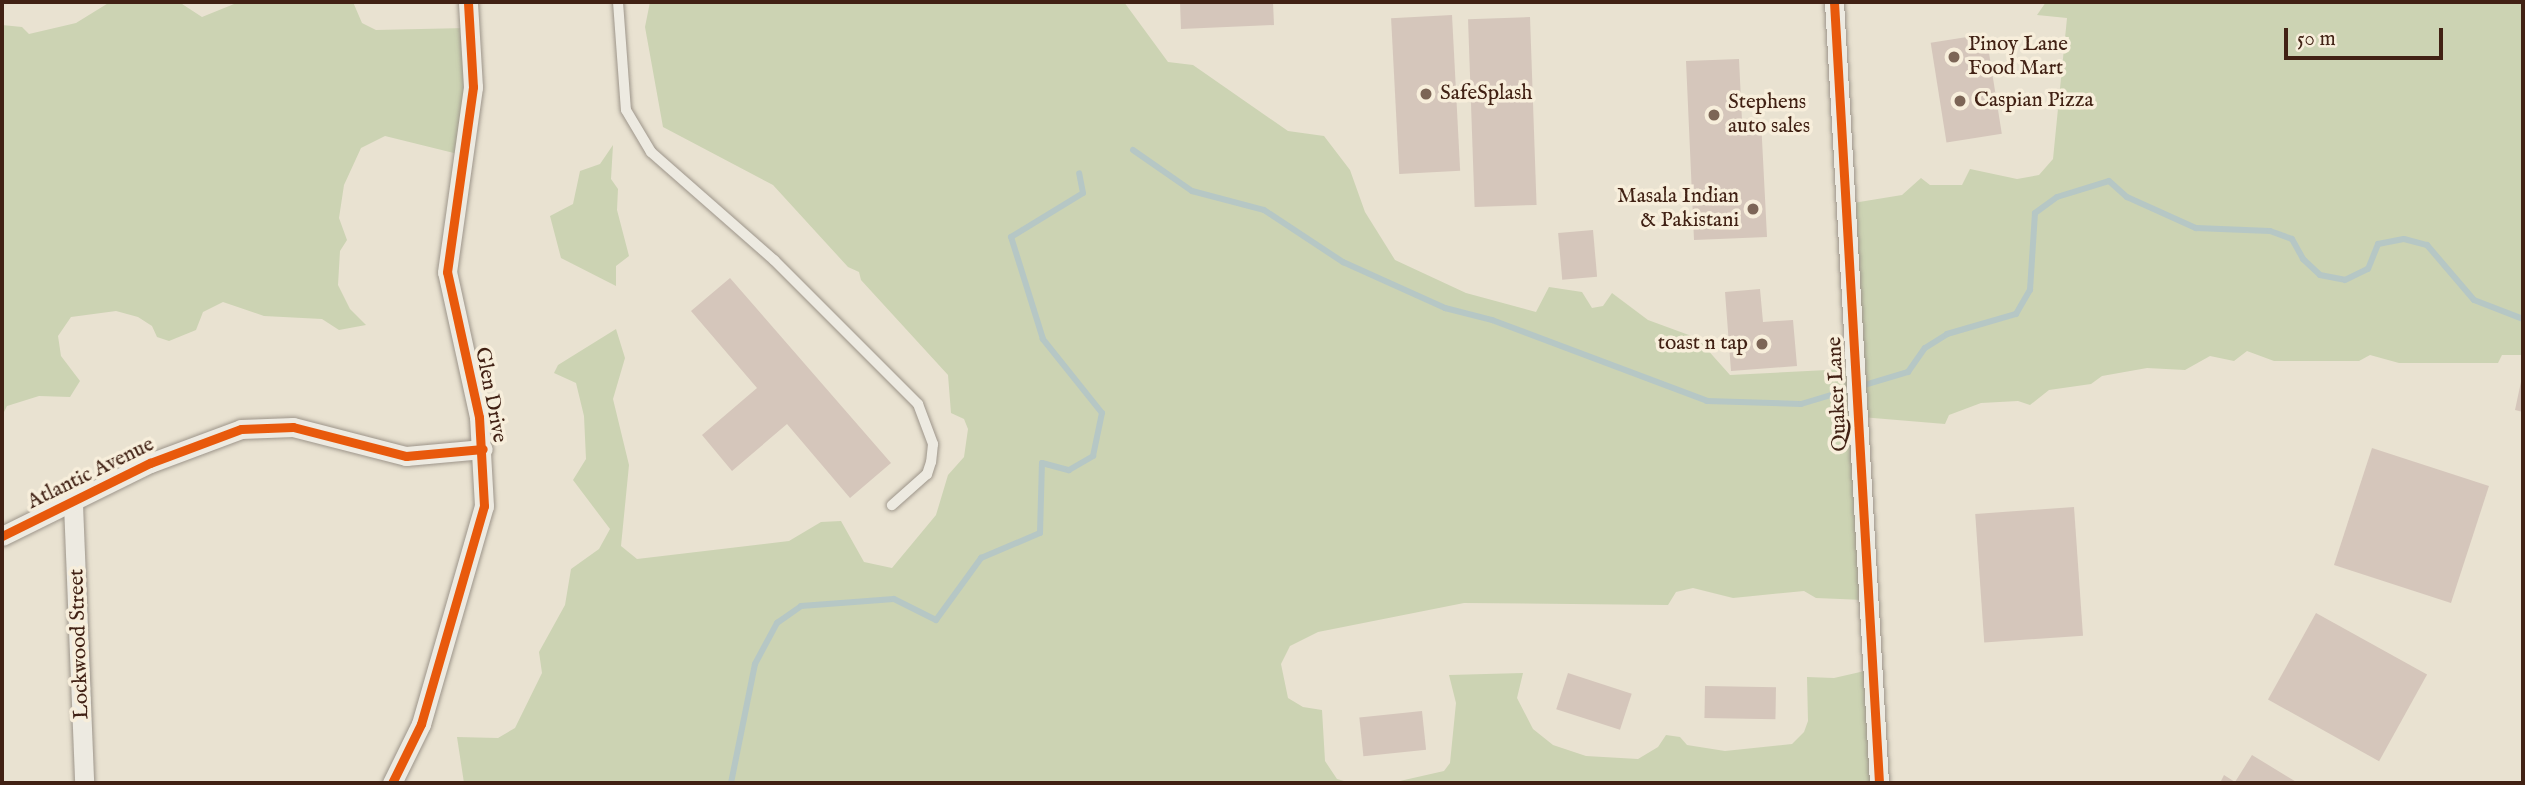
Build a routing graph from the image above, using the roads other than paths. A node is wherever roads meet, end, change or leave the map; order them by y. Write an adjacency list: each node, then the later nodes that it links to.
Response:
1 (468, 2): 4 (street, Glen Drive)
2 (618, 2): 6 (lane)
3 (1834, 2): 10 (street, Quaker Lane)
4 (483, 449): 5 (street, Atlantic Avenue); 9 (street, Glen Drive)
5 (73, 504): 7 (street, Atlantic Avenue); 8 (street, Lockwood Street)
6 (892, 505)
7 (2, 536)
8 (84, 783)
9 (392, 783)
10 (1879, 783)

